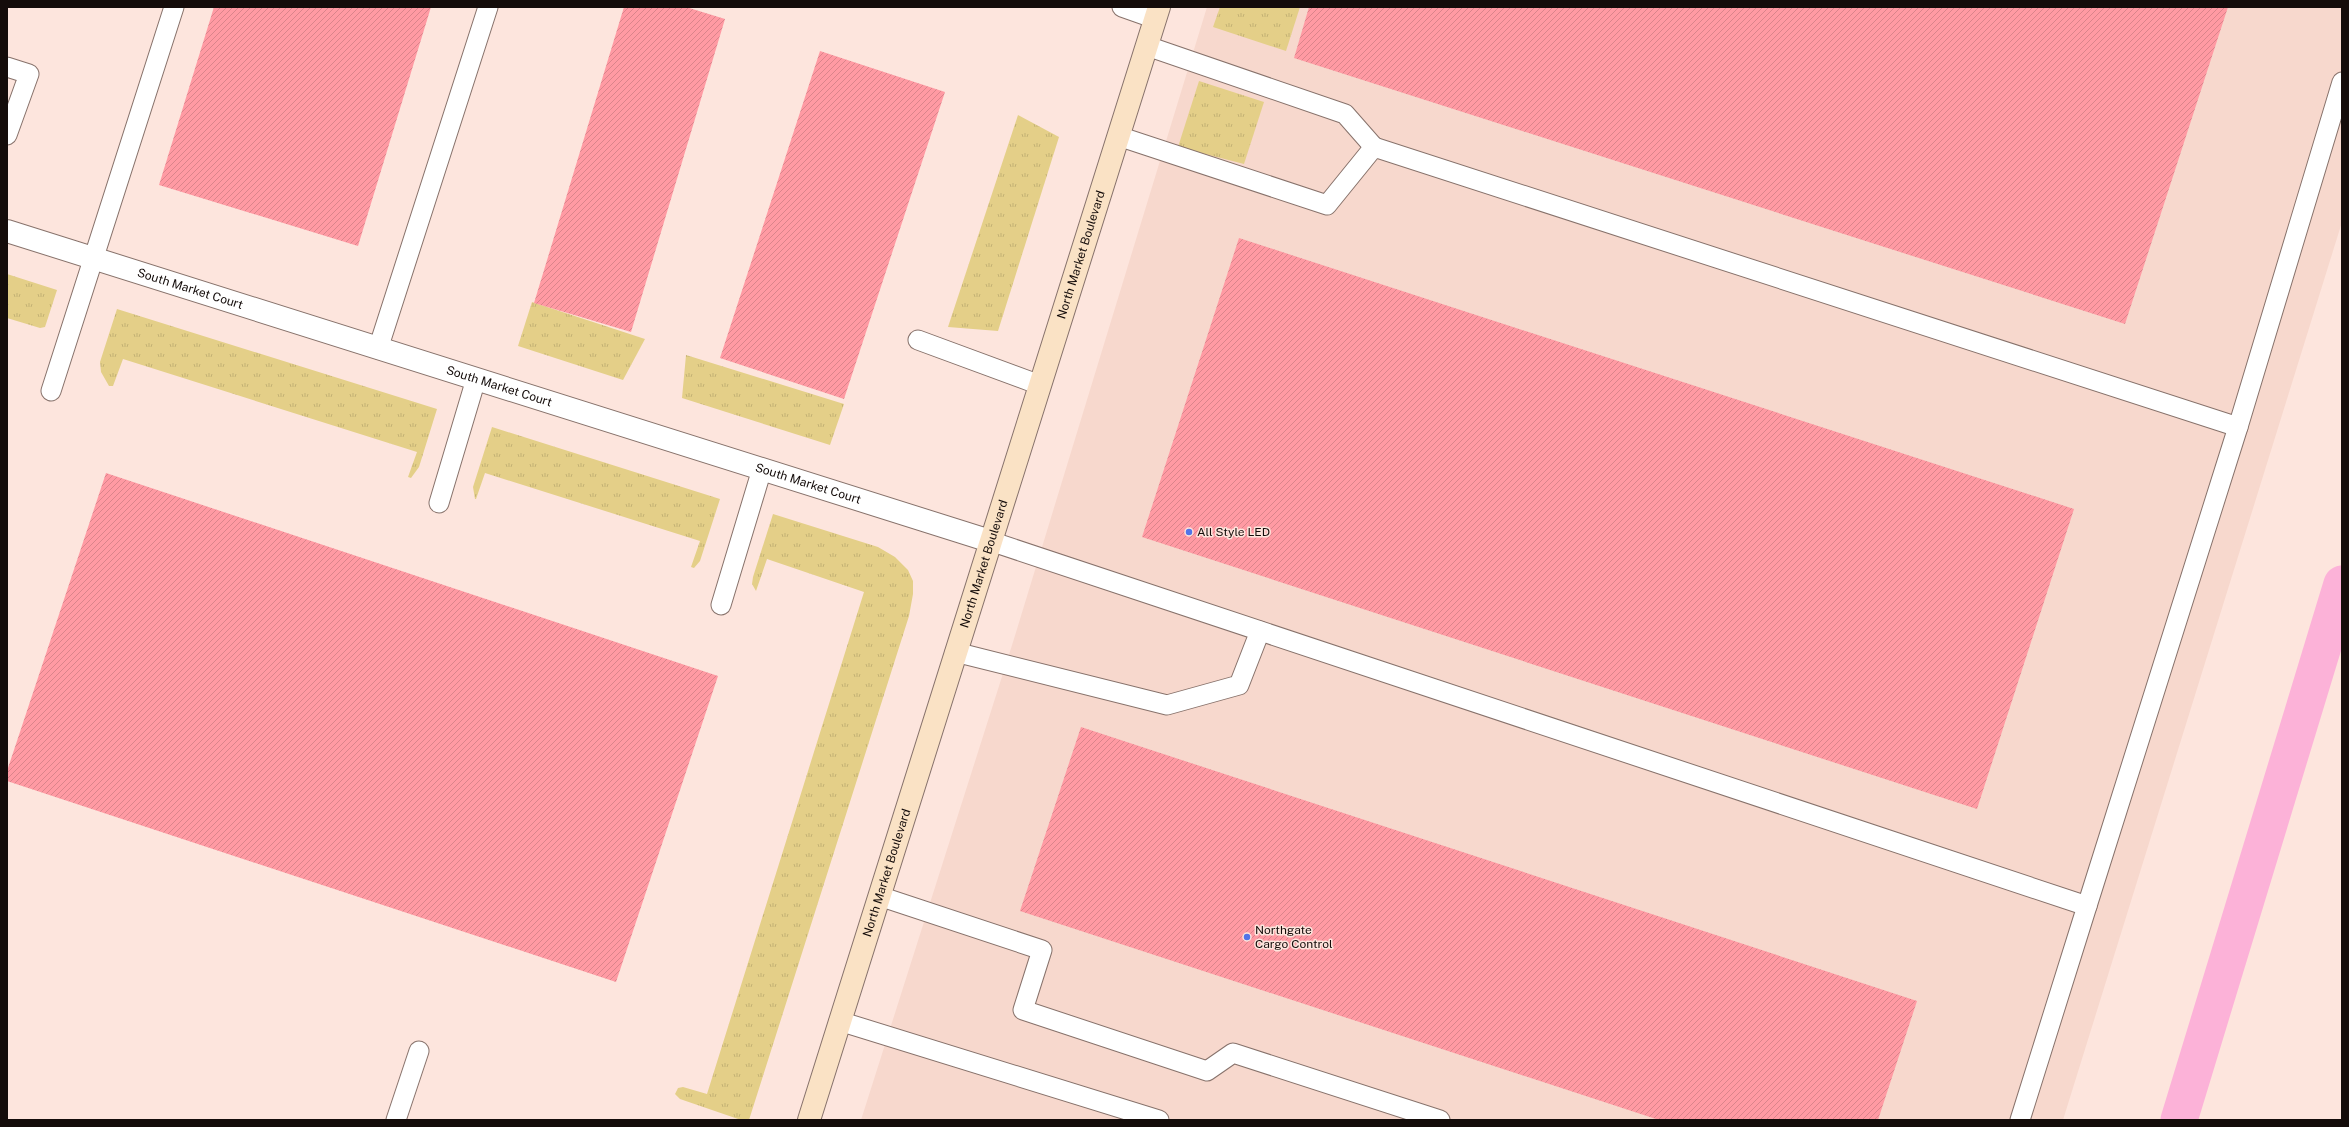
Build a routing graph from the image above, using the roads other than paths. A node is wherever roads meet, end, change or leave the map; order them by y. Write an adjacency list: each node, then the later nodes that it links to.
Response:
1 (174, 7): 12 (lane)
2 (488, 7): 14 (lane)
3 (1122, 7): 4 (lane)
4 (1158, 13): 5 (main road, North Market Boulevard)
5 (1147, 46): 9 (main road, North Market Boulevard); 10 (lane)
6 (7, 67): 8 (lane)
7 (2342, 82): 18 (lane)
8 (7, 136)
9 (1118, 136): 10 (lane); 16 (main road, North Market Boulevard)
10 (1374, 147): 18 (lane)
11 (7, 231): 12 (street, South Market Court)
12 (92, 258): 14 (street, South Market Court); 17 (lane)
13 (918, 340): 16 (lane)
14 (378, 348): 15 (street, South Market Court)
15 (476, 379): 19 (street, South Market Court); 20 (lane)
16 (1040, 385): 21 (main road, North Market Boulevard)
17 (51, 391)
18 (2238, 427): 26 (lane)
19 (762, 469): 21 (street, South Market Court); 22 (lane)
20 (439, 503)
21 (990, 541): 23 (lane); 24 (main road, North Market Boulevard)
22 (721, 605)
23 (1260, 631): 24 (lane); 26 (lane)
24 (956, 652): 25 (main road, North Market Boulevard)
25 (879, 896): 27 (main road, North Market Boulevard); 32 (lane)
26 (2087, 906): 33 (lane)
27 (839, 1021): 30 (main road, North Market Boulevard); 31 (lane)
28 (419, 1051): 29 (lane)
29 (396, 1120)
30 (809, 1120)
31 (1159, 1120)
32 (1440, 1120)
33 (2020, 1120)

